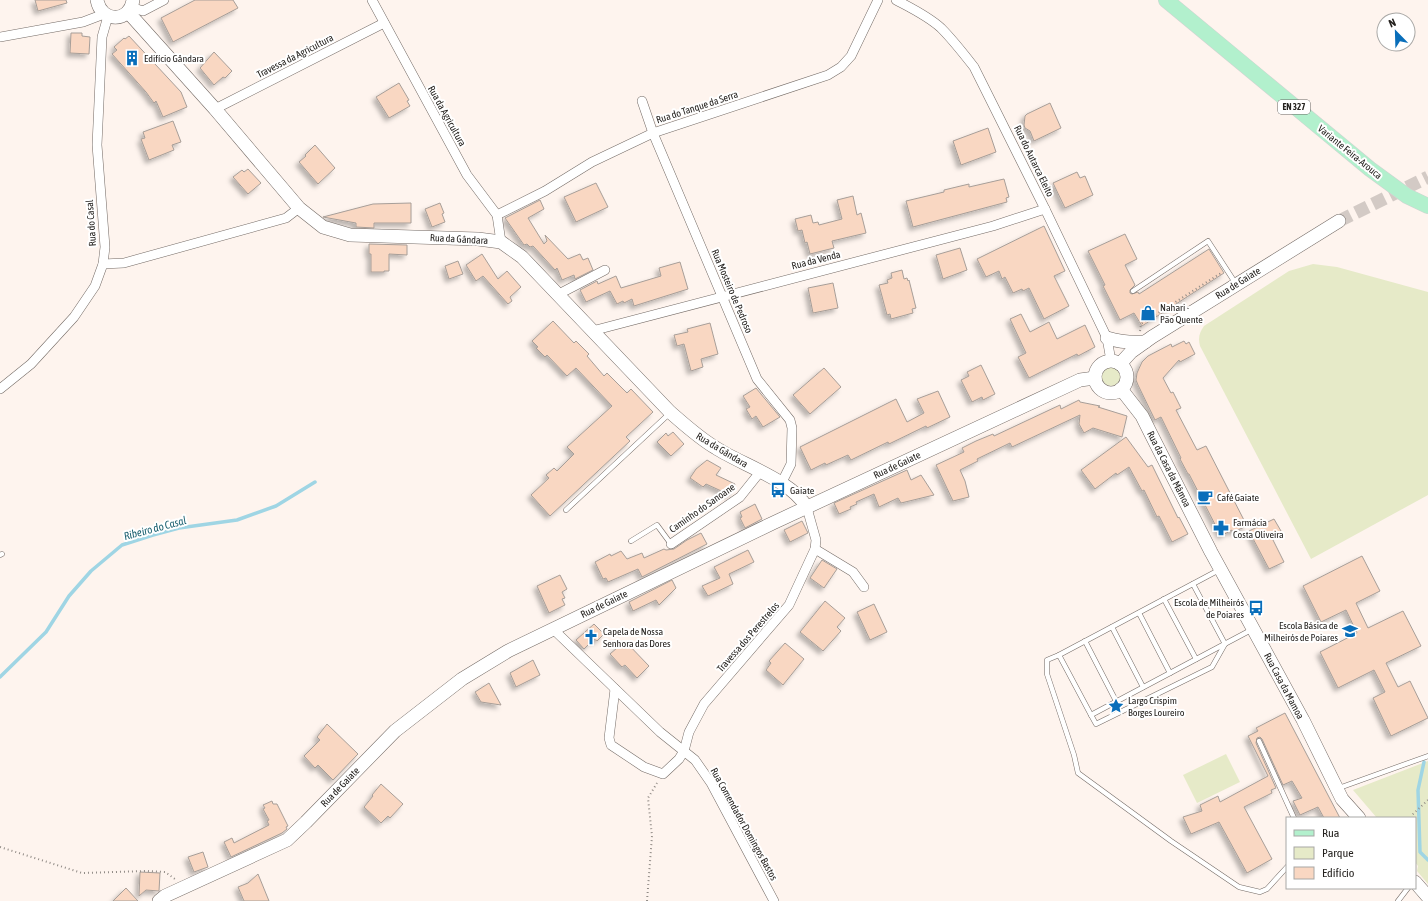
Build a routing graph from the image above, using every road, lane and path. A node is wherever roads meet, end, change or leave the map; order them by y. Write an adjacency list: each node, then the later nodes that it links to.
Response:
1 (97, 0): 8 (main road)
2 (164, 0): 7 (street)
3 (372, 0): 9 (street, Rua da Agricultura)
4 (878, 0): 13 (street, Rua do Tanque da Serra)
5 (896, 0): 16 (street, Rua do Autarca Eleito)
6 (1166, 0): 14 (main road, Variante Feira-Arouca / EN 327)
7 (131, 6): 8 (main road); 12 (main road, Rua da Gândara)
8 (106, 15): 10 (street); 20 (street, Rua do Casal)
9 (384, 23): 12 (street, Travessa da Agricultura); 17 (street, Rua da Agricultura)
10 (0, 37)
11 (642, 101): 13 (street, Rua Mosteiro de Pedroso)
12 (216, 109): 15 (main road, Rua da Gândara)
13 (653, 133): 17 (street, Rua do Tanque da Serra); 26 (street, Rua Mosteiro de Pedroso)
14 (1428, 206)
15 (299, 208): 19 (main road, Rua da Gândara); 20 (street)
16 (1045, 209): 26 (street, Rua da Venda); 31 (street, Rua do Autarca Eleito)
17 (497, 215): 19 (street, Rua da Agricultura)
18 (1339, 221): 23 (main road, Rua de Gaiate)
19 (501, 242): 25 (main road, Rua da Gândara)
20 (103, 264): 36 (street, Rua do Casal)
21 (605, 270): 25 (street)
22 (1223, 271): 27 (path)
23 (1236, 284): 24 (lane); 32 (main road, Rua de Gaiate)
24 (1132, 291)
25 (557, 295): 30 (main road, Rua da Gândara)
26 (723, 296): 30 (street, Rua da Venda); 39 (street, Rua Mosteiro de Pedroso)
27 (1146, 321): 28 (path); 29 (path)
28 (1141, 324)
29 (1148, 324)
30 (592, 331): 37 (main road, Rua da Gândara)
31 (1107, 338): 32 (main road); 33 (street, Rua do Autarca Eleito)
32 (1145, 342): 33 (main road, Rua de Gaiate)
33 (1115, 362): 34 (main road, Rua de Gaiate); 35 (main road)
34 (1095, 378): 35 (main road); 40 (main road, Rua de Gaiate)
35 (1121, 388): 45 (main road, Rua da Casa da Mâmoa)
36 (0, 389)
37 (670, 412): 38 (main road, Rua da Gândara); 41 (lane)
38 (760, 472): 39 (main road, Rua da Gândara); 43 (street, Caminho do Sanoane)
39 (781, 484): 40 (main road, Rua da Gândara)
40 (807, 508): 44 (street); 52 (main road, Rua de Gaiate)
41 (566, 510)
42 (631, 541): 43 (lane)
43 (671, 544)
44 (815, 549): 48 (street); 64 (street, Travessa dos Perestrelos)
45 (1211, 552): 46 (main road, Rua Casa da Mamoa)
46 (1221, 569): 47 (lane); 53 (main road, Rua Casa da Mamoa)
47 (1193, 584): 49 (lane); 55 (lane)
48 (864, 587)
49 (1164, 599): 50 (lane); 57 (lane)
50 (1139, 612): 51 (lane); 58 (lane)
51 (1112, 627): 54 (lane); 59 (lane)
52 (553, 629): 60 (street, Rua Comendador Domingos Bastos); 75 (main road, Rua de Gaiate)
53 (1253, 629): 55 (lane); 67 (main road, Rua Casa da Mamoa)
54 (1085, 641): 56 (lane); 61 (lane)
55 (1225, 644): 57 (lane); 62 (lane)
56 (1059, 655): 62 (lane); 73 (lane)
57 (1196, 659): 58 (lane)
58 (1170, 673): 59 (lane)
59 (1143, 687): 61 (lane)
60 (615, 689): 64 (street, Rua Comendador Domingos Bastos); 66 (street)
61 (1116, 701): 62 (lane)
62 (1091, 715)
63 (1259, 741): 69 (lane)
64 (684, 751): 66 (street); 81 (street, Rua Comendador Domingos Bastos)
65 (1428, 756): 67 (lane)
66 (663, 774): 80 (path)
67 (1337, 789): 70 (main road, Rua Casa da Mamoa)
68 (1428, 800): 71 (path)
69 (1294, 817)
70 (1358, 817)
71 (1412, 817)
72 (0, 847): 75 (path)
73 (1286, 868)
74 (1416, 883): 78 (main road)
75 (184, 887): 77 (main road, Rua de Gaiate)
76 (1407, 889): 82 (lane)
77 (172, 897): 79 (main road, Rua de Gaiate)
78 (1428, 897)
79 (159, 901)
80 (647, 901)
81 (774, 901)
82 (1398, 901)

